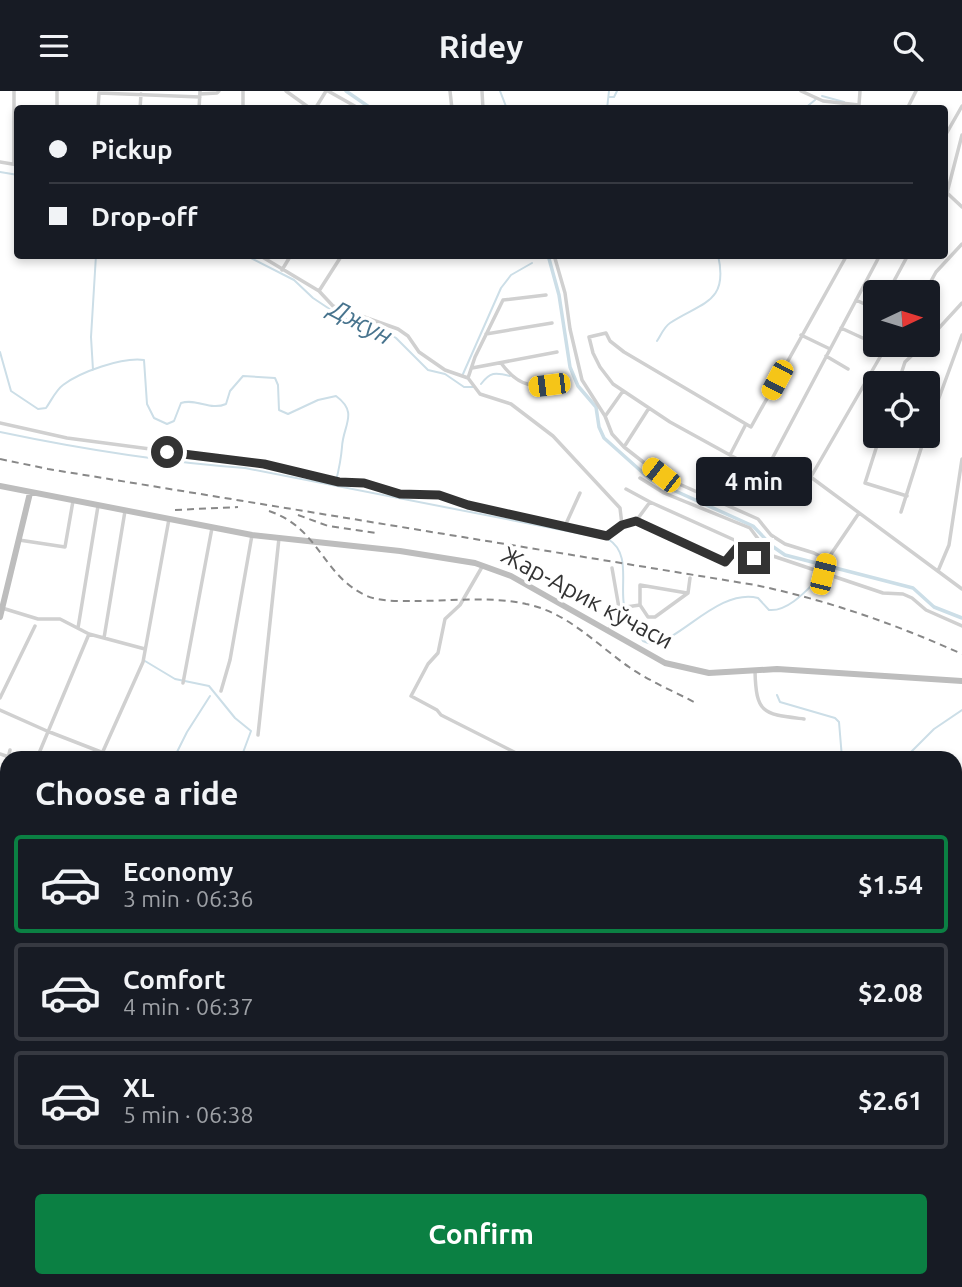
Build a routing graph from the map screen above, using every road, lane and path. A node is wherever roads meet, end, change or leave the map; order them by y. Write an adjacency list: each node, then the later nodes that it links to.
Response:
1 (219, 91): 8 (street)
2 (286, 91): 10 (street)
3 (327, 91): 11 (street); 12 (street)
4 (801, 91): 13 (street)
5 (99, 92): 7 (street)
6 (158, 93): 7 (street); 8 (street)
7 (141, 94): 9 (street)
8 (200, 94)
9 (140, 105)
10 (307, 105)
11 (316, 105)
12 (353, 105)
13 (848, 105)
14 (962, 106): 15 (street)
15 (948, 131)
16 (962, 135): 17 (street)
17 (948, 185)
18 (948, 194): 19 (street)
19 (962, 207)
20 (962, 244): 30 (street)
21 (265, 259): 28 (street)
22 (289, 259): 28 (street)
23 (339, 259): 31 (street)
24 (555, 259): 55 (street)
25 (845, 259): 40 (street)
26 (878, 259): 33 (street)
27 (906, 259): 29 (street)
28 (282, 270): 31 (street)
29 (894, 280)
30 (932, 280)
31 (319, 291): 50 (street)
32 (546, 295): 39 (street)
33 (856, 300): 34 (street); 38 (street)
34 (863, 303)
35 (962, 303): 37 (street)
36 (552, 323): 39 (street)
37 (940, 327)
38 (841, 328): 42 (street); 43 (street)
39 (486, 334): 48 (street)
40 (801, 335): 43 (street); 57 (street)
41 (962, 335): 53 (street)
42 (863, 338)
43 (830, 349): 45 (street)
44 (557, 352): 47 (street)
45 (826, 356): 49 (street); 63 (street)
46 (880, 357): 65 (street)
47 (501, 363): 48 (street); 51 (street)
48 (472, 368): 50 (street)
49 (848, 369)
50 (468, 378): 79 (street)
51 (563, 383)
52 (623, 391): 54 (street); 55 (street); 57 (street)
53 (940, 395)
54 (649, 408): 58 (street); 61 (street)
55 (605, 416): 58 (street)
56 (0, 423): 80 (street)
57 (747, 425): 61 (street)
58 (624, 447): 87 (street)
59 (876, 448): 70 (street)
60 (921, 448): 70 (street)
61 (730, 455): 63 (street)
62 (962, 459): 92 (street)
63 (764, 474): 65 (street)
64 (640, 478): 86 (street)
65 (812, 478): 75 (street)
66 (0, 486): 68 (main road, Жар-Арик кўчаси)
67 (626, 489): 72 (street)
68 (30, 493): 71 (main road, Жар-Арик кўчаси); 84 (main road)
69 (580, 493): 80 (street)
70 (907, 496): 76 (street)
71 (73, 501): 73 (main road, Жар-Арик кўчаси); 84 (street)
72 (650, 502): 78 (street); 85 (street)
73 (98, 506): 74 (main road, Жар-Арик кўчаси); 103 (street)
74 (125, 511): 77 (main road, Жар-Арик кўчаси); 106 (street)
75 (859, 513): 88 (street); 92 (street)
76 (901, 513)
77 (169, 519): 81 (main road, Жар-Арик кўчаси); 107 (street)
78 (636, 521): 79 (street); 85 (street)
79 (622, 525): 80 (street)
80 (565, 526)
81 (212, 528): 82 (main road, Жар-Арик кўчаси); 110 (street)
82 (252, 535): 83 (main road, Жар-Арик кўчаси); 111 (street)
83 (279, 538): 89 (main road, Жар-Арик кўчаси); 116 (street)
84 (17, 540): 98 (main road)
85 (741, 543): 86 (street)
86 (766, 549): 91 (street)
87 (820, 556): 88 (street); 91 (street)
88 (827, 560): 93 (street)
89 (483, 565): 104 (main road, Жар-Арик кўчаси); 120 (street)
90 (612, 568): 99 (street)
91 (816, 571): 93 (street)
92 (938, 571): 95 (street)
93 (823, 574): 102 (street)
94 (690, 578): 96 (street)
95 (962, 589)
96 (688, 593): 97 (street); 97 (street)
97 (640, 605): 99 (street)
98 (2, 608): 100 (main road); 103 (street)
99 (619, 608): 104 (street)
100 (0, 617)
101 (35, 626): 112 (street)
102 (962, 626)
103 (78, 628): 105 (street)
104 (607, 631): 108 (main road, Жар-Арик кўчаси)
105 (89, 634): 106 (street); 115 (street)
106 (104, 638): 107 (street)
107 (145, 649): 119 (street)
108 (755, 669): 109 (main road, Жар-Арик кўчаси); 114 (street)
109 (962, 681)
110 (183, 683)
111 (221, 691)
112 (0, 698)
113 (0, 710): 115 (street)
114 (804, 719)
115 (47, 731): 117 (street); 118 (street)
116 (258, 735)
117 (40, 751)
118 (92, 751)
119 (103, 751)
120 (512, 751)

